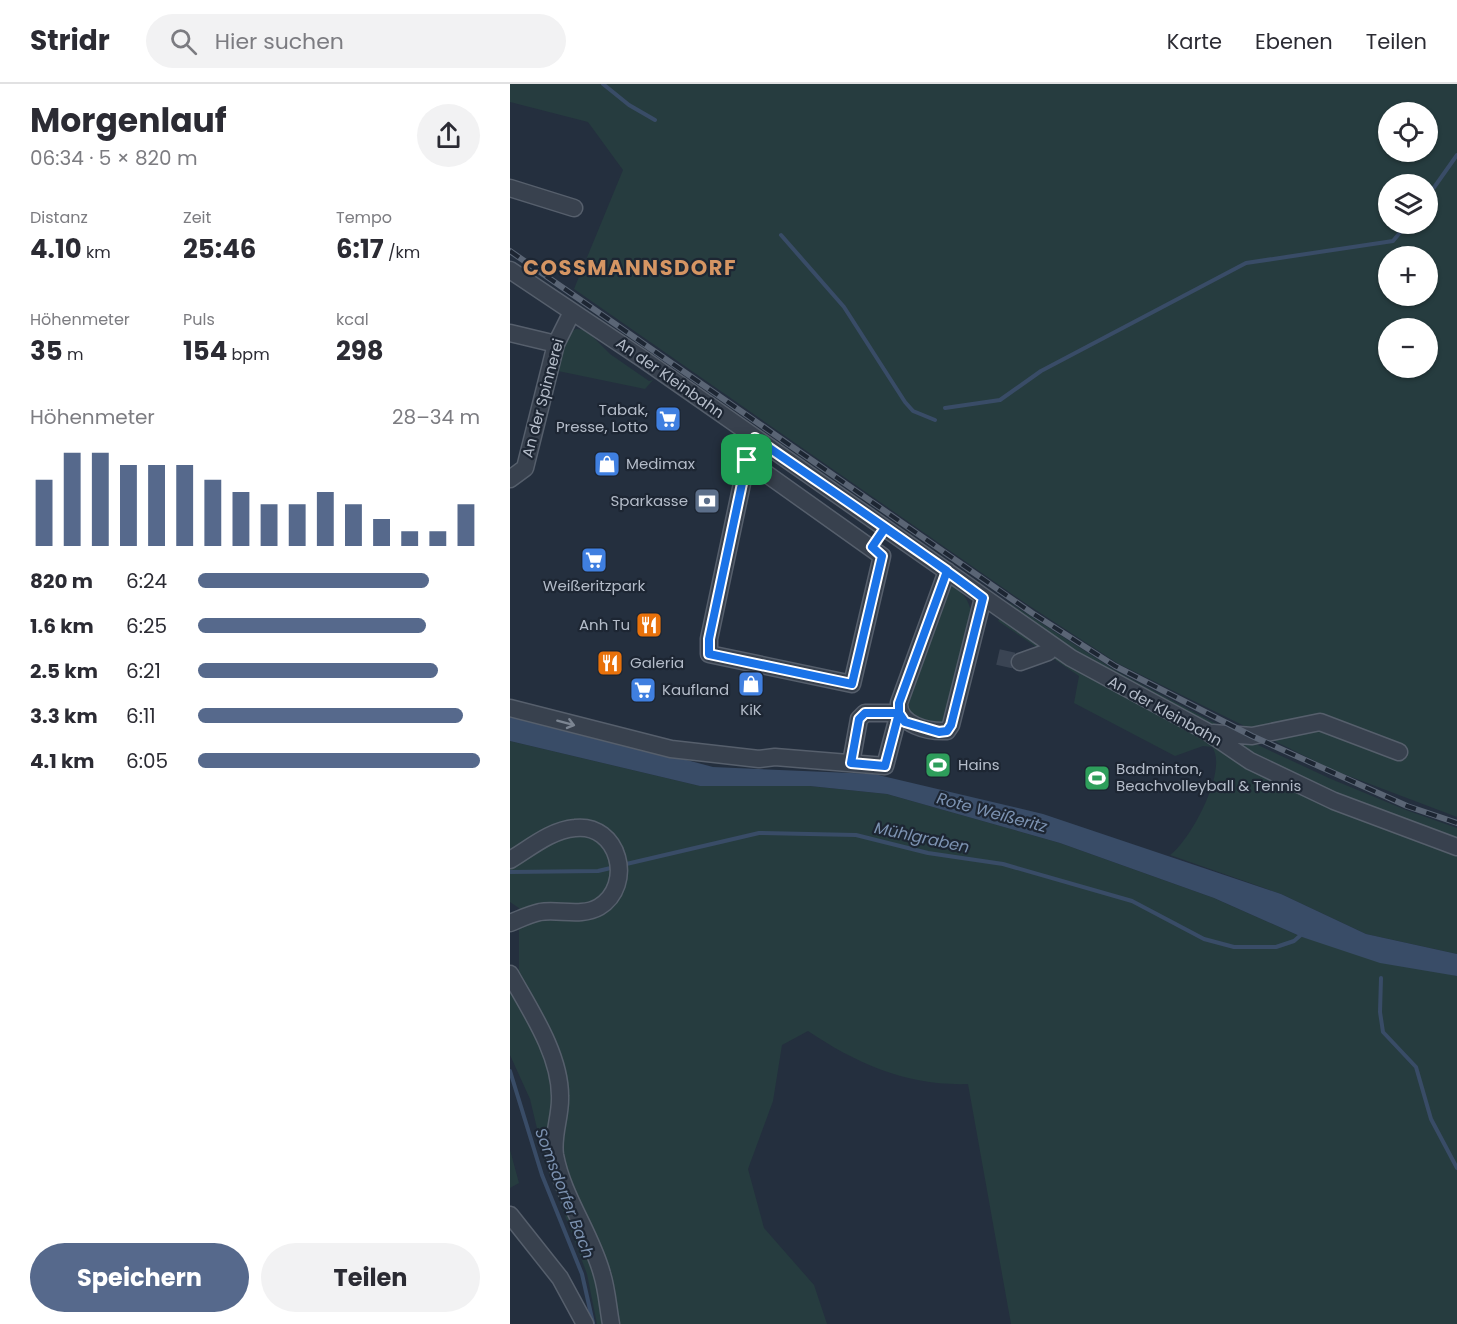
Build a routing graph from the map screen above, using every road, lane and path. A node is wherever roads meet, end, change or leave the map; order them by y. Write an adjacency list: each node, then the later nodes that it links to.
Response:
1 (510, 188): 2 (street)
2 (574, 208)
3 (510, 270): 4 (street, An der Kleinbahn)
4 (572, 312): 6 (street, An der Spinnerei); 7 (street, An der Kleinbahn)
5 (510, 333): 6 (street)
6 (556, 344): 9 (street, An der Spinnerei)
7 (755, 438): 8 (street); 10 (street, An der Kleinbahn)
8 (747, 460): 11 (street); 11 (street)
9 (510, 479)
10 (885, 528): 11 (street); 12 (street, An der Kleinbahn)
11 (872, 547)
12 (947, 571): 13 (street, An der Kleinbahn); 17 (street)
13 (983, 598): 14 (street, An der Kleinbahn); 17 (street)
14 (1052, 645): 15 (street); 18 (street, An der Kleinbahn)
15 (1020, 662)
16 (510, 708): 20 (street, one-way to 20)
17 (899, 713): 20 (street); 20 (street)
18 (1206, 732): 19 (street); 21 (street, An der Kleinbahn)
19 (1399, 752)
20 (851, 763)
21 (1457, 847)
22 (510, 860): 23 (street)
23 (510, 923)
24 (510, 975): 27 (street)
25 (510, 1215): 26 (street)
26 (585, 1324)
27 (610, 1324)

